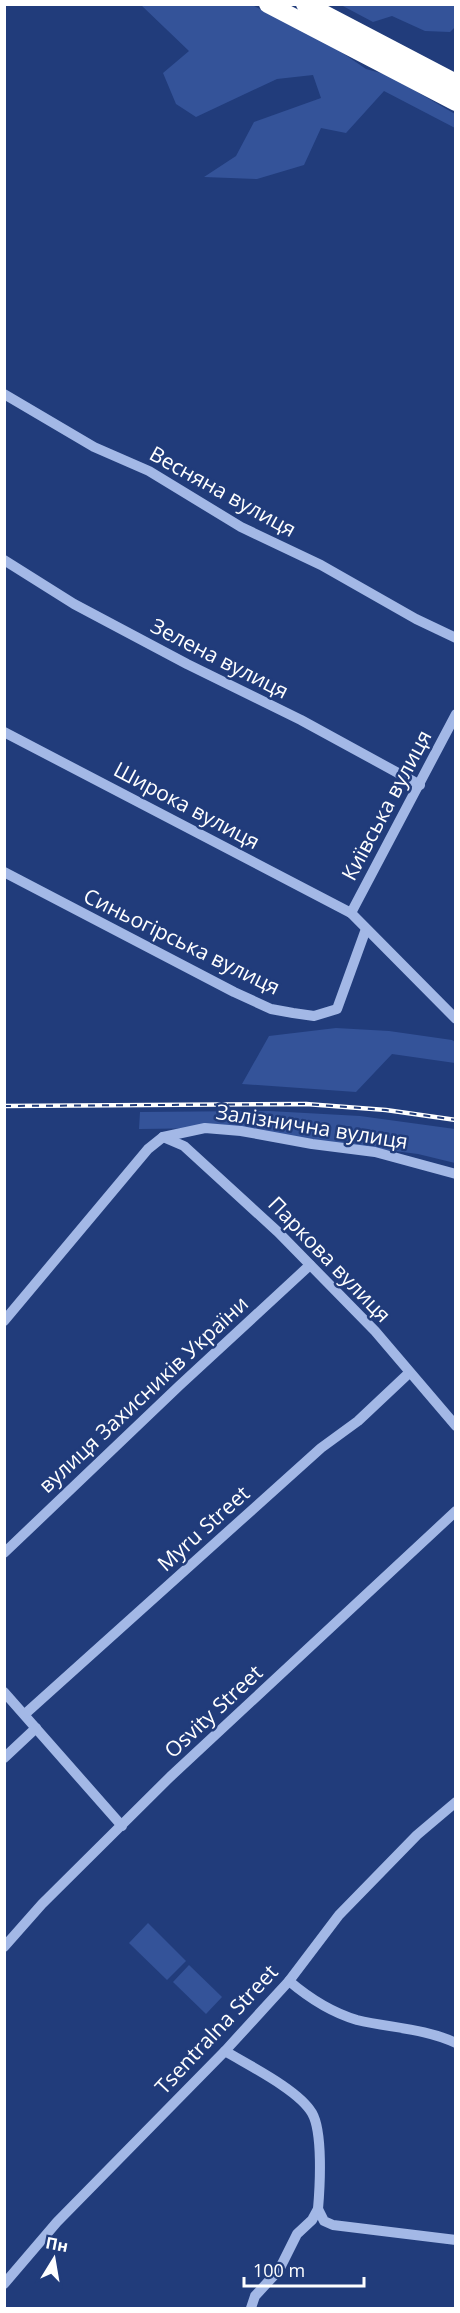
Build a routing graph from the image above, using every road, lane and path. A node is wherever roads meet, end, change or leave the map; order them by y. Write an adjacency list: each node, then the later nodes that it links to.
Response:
1 (268, 4): 4 (highway)
2 (305, 4): 3 (highway)
3 (456, 83)
4 (456, 102)
5 (4, 394): 7 (street, Весняна вулиця)
6 (4, 560): 10 (street, Зелена вулиця)
7 (456, 638)
8 (456, 714): 10 (street, Київська вулиця)
9 (4, 732): 12 (street, Широка вулиця)
10 (420, 785): 12 (street, Київська вулиця)
11 (4, 872): 13 (street, Синьогірська вулиця)
12 (351, 914): 13 (street, Широка вулиця)
13 (366, 929): 14 (street, Широка вулиця)
14 (456, 1019)
15 (163, 1137): 16 (street, Залізнична вулиця); 17 (street, Паркова вулиця); 18 (street)
16 (456, 1173)
17 (310, 1265): 19 (street, Паркова вулиця); 22 (street, вулиця Захисників України)
18 (4, 1321)
19 (409, 1373): 20 (street, Паркова вулиця); 24 (street, Myru Street)
20 (456, 1426)
21 (456, 1511): 28 (street, Osvity Street)
22 (4, 1553)
23 (4, 1692): 24 (street)
24 (25, 1714): 25 (street)
25 (36, 1728): 26 (street); 28 (street)
26 (4, 1758)
27 (456, 1802): 30 (street, Tsentralna Street)
28 (122, 1826): 29 (street, Osvity Street)
29 (4, 1947)
30 (289, 1981): 31 (street); 32 (street, Tsentralna Street)
31 (456, 2043)
32 (225, 2051): 33 (street); 35 (street, Tsentralna Street)
33 (318, 2209): 34 (street); 36 (street)
34 (456, 2240)
35 (4, 2284)
36 (251, 2308)

